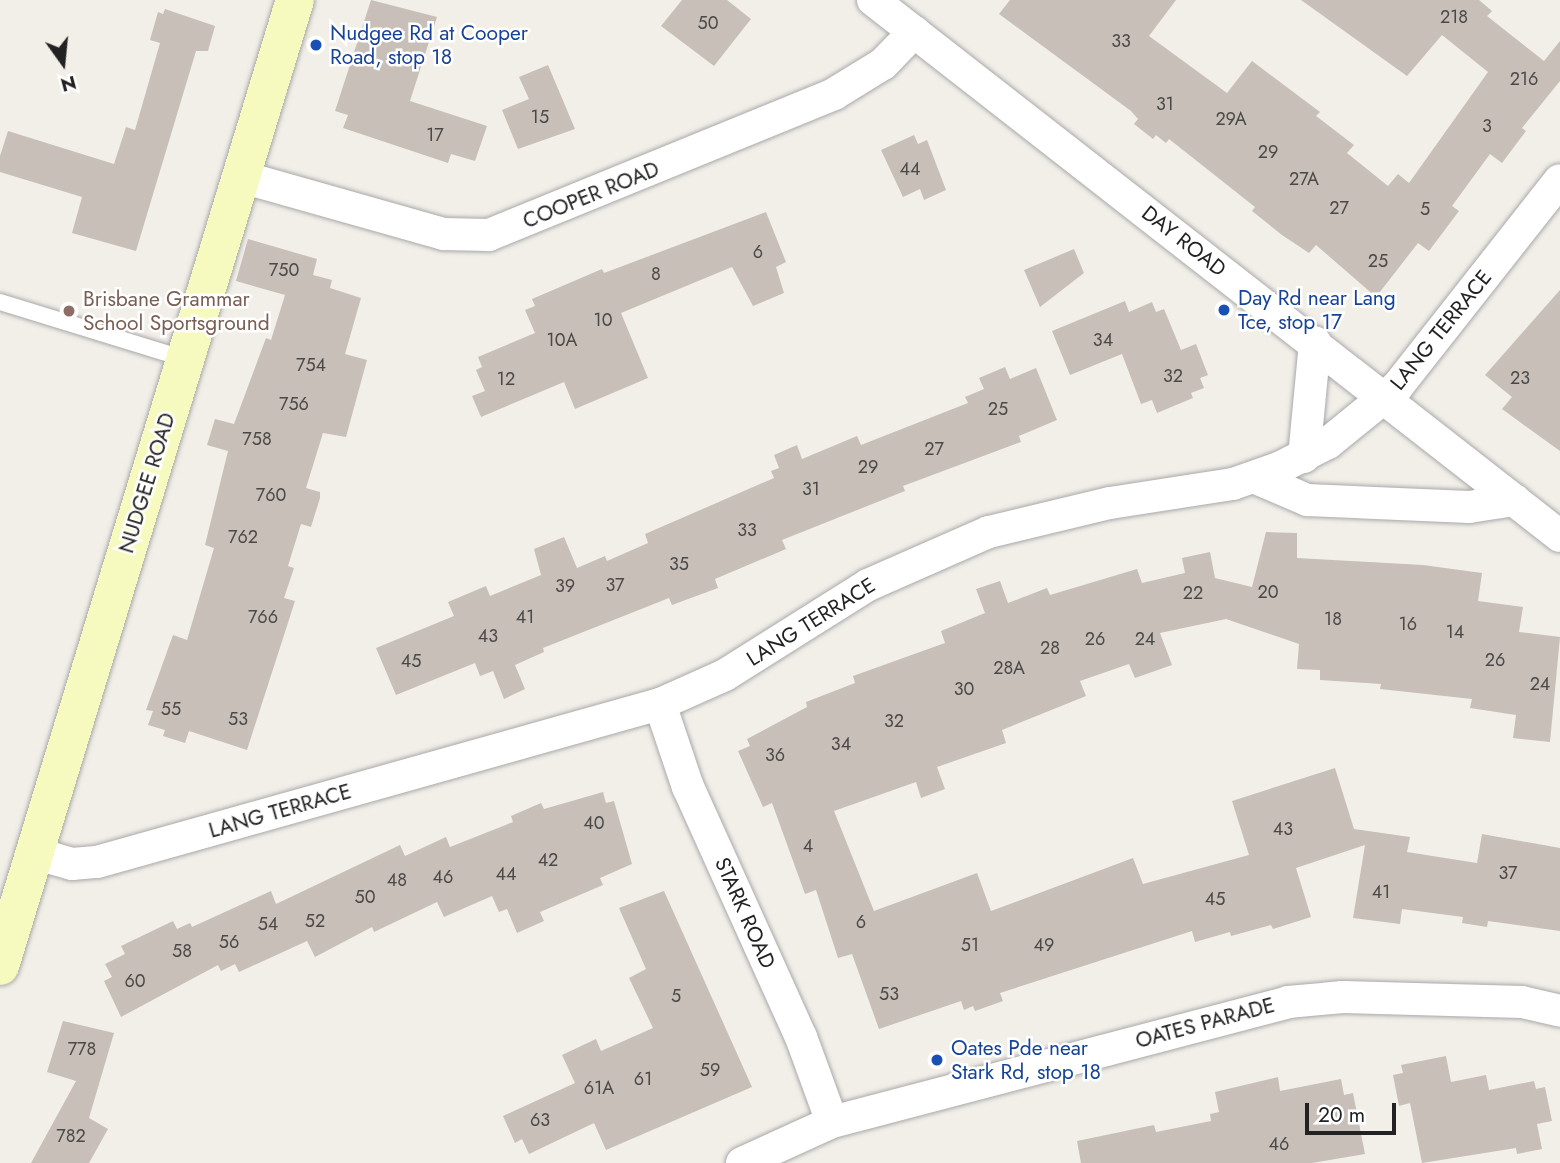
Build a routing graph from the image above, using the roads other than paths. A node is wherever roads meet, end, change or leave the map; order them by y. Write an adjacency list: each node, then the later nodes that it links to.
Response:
1 (295, 0): 4 (main road, NUDGEE ROAD)
2 (873, 0): 3 (street, DAY ROAD)
3 (914, 32): 4 (street, COOPER ROAD); 7 (street, DAY ROAD)
4 (242, 177): 8 (main road, NUDGEE ROAD)
5 (1560, 180): 9 (street, LANG TERRACE)
6 (0, 302): 8 (lane)
7 (1315, 343): 9 (street, DAY ROAD); 10 (street)
8 (185, 359): 15 (main road, NUDGEE ROAD)
9 (1385, 399): 10 (street, LANG TERRACE); 12 (street, DAY ROAD)
10 (1304, 457): 11 (street, LANG TERRACE)
11 (1256, 478): 12 (street); 14 (street, LANG TERRACE)
12 (1514, 500): 13 (street, DAY ROAD)
13 (1560, 536)
14 (660, 704): 15 (street, LANG TERRACE); 18 (street, STARK ROAD)
15 (34, 853): 16 (main road, NUDGEE ROAD)
16 (0, 966)
17 (1560, 1011): 18 (street, OATES PARADE)
18 (832, 1122): 19 (street, OATES PARADE)
19 (742, 1163)

